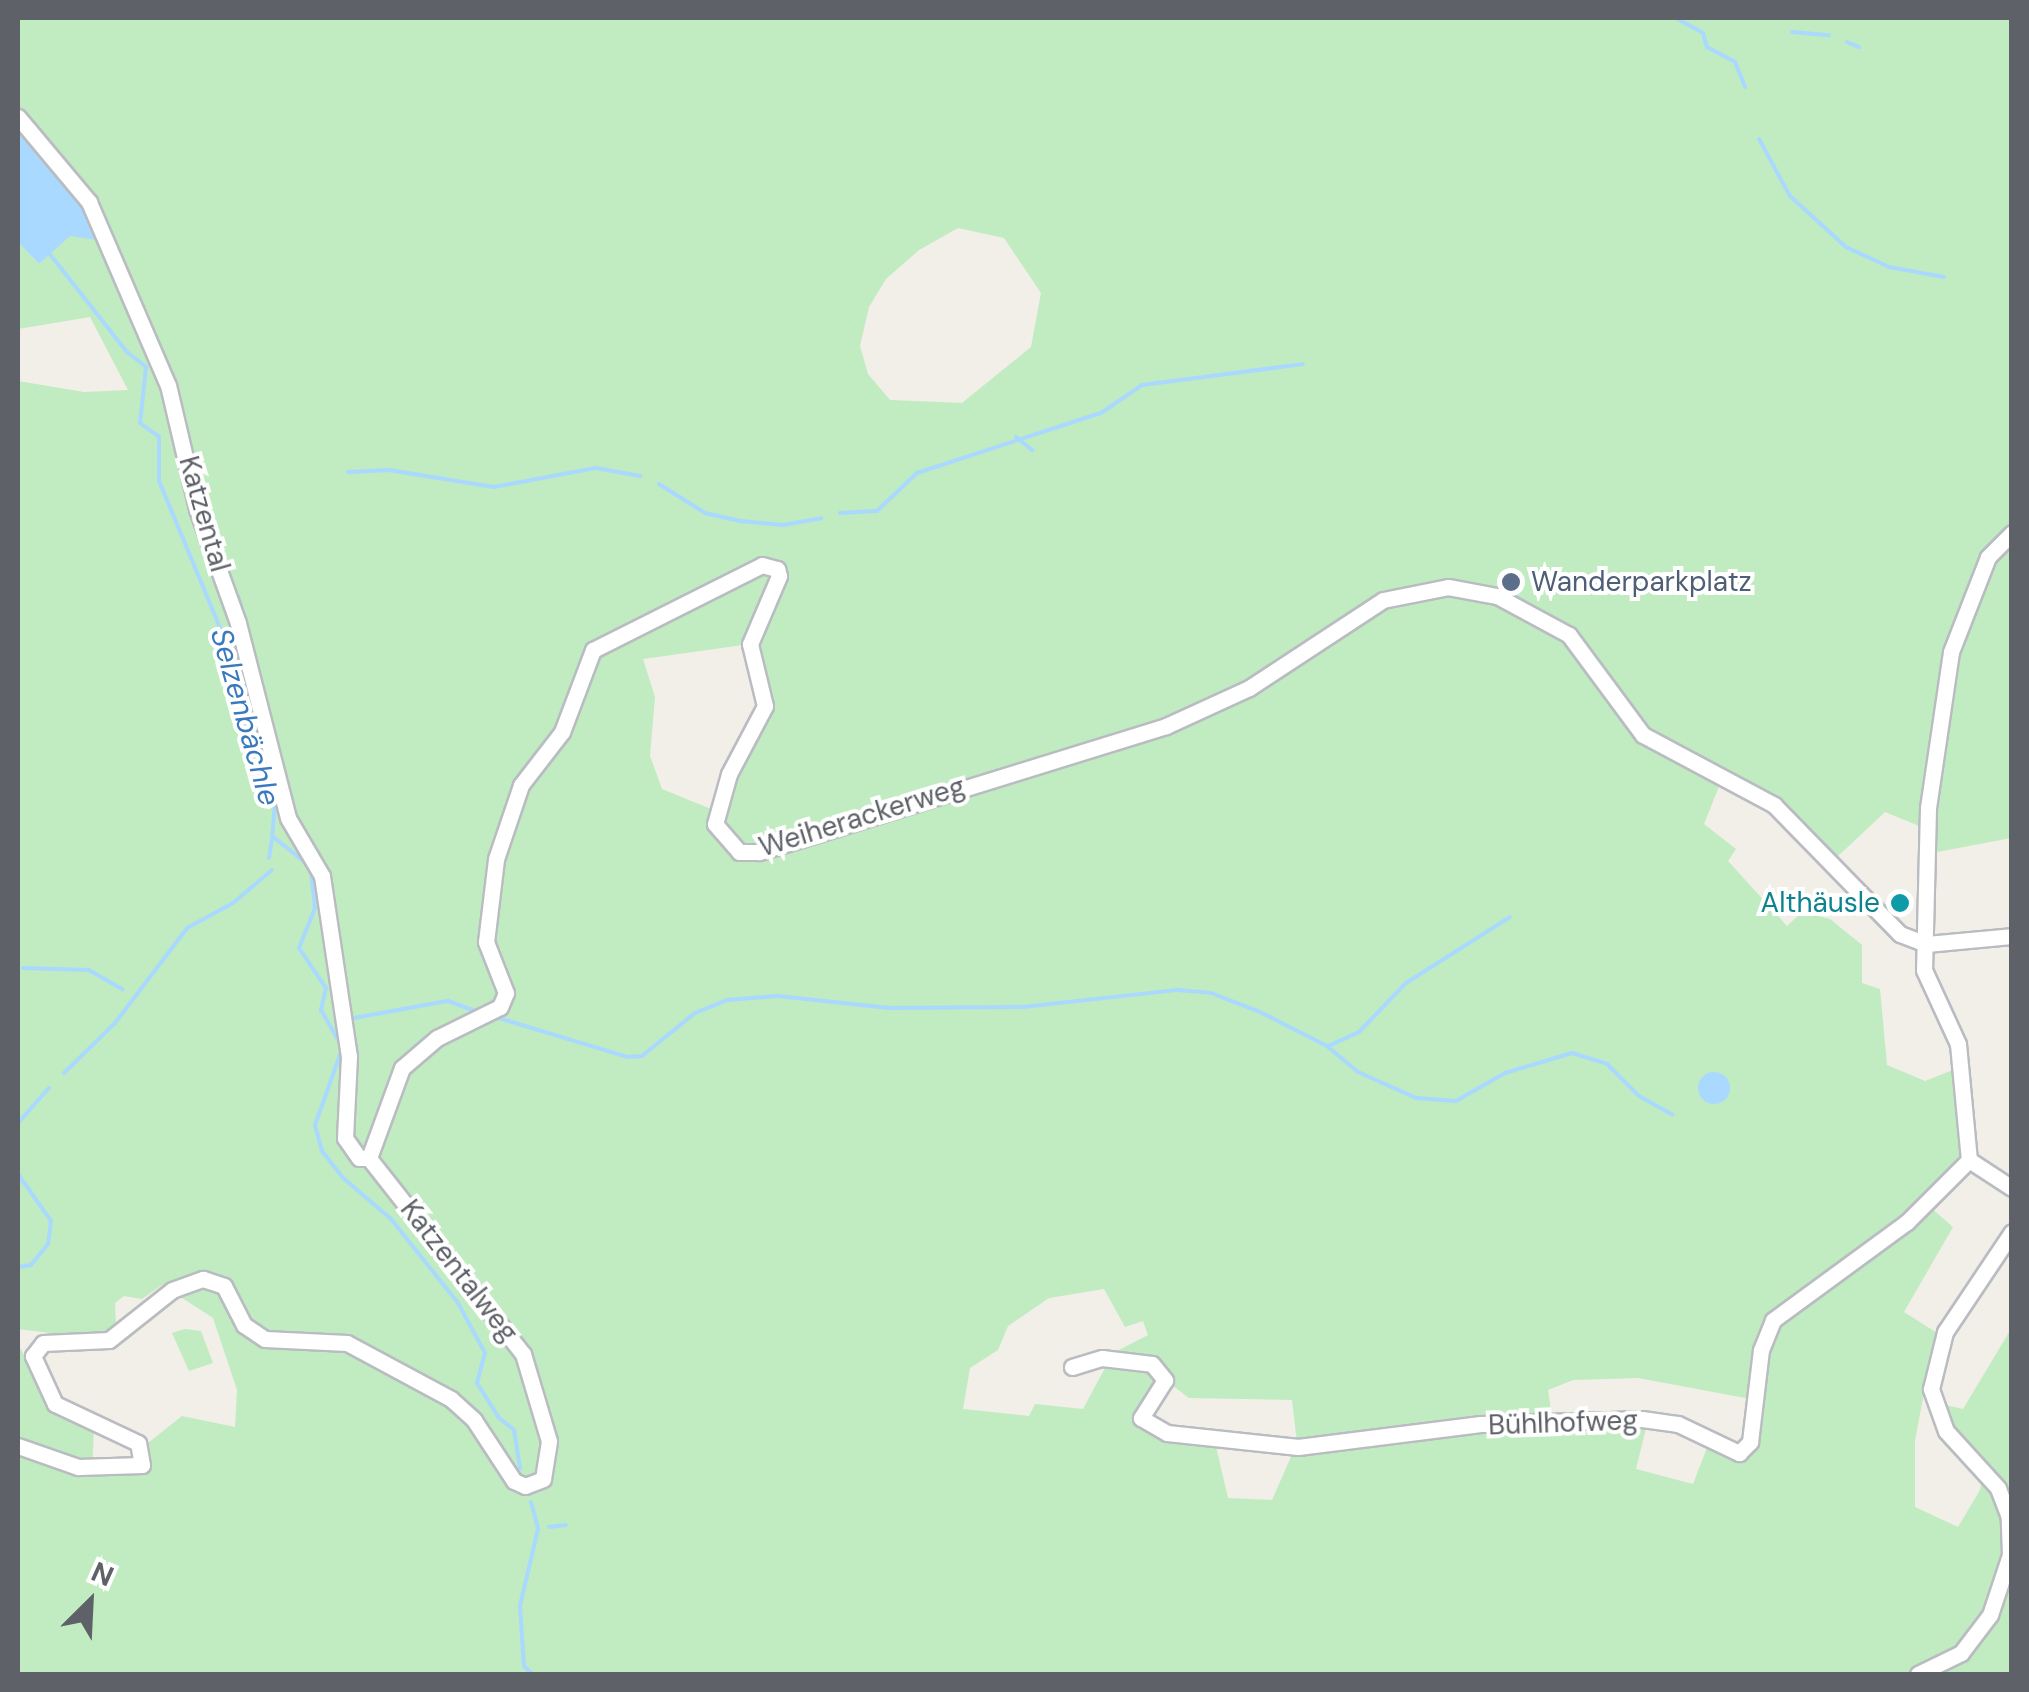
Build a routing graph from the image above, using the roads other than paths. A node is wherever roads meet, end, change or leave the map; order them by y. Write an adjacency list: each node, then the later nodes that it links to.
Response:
1 (18, 118): 5 (street, Katzental)
2 (2012, 533): 4 (street)
3 (2012, 936): 4 (street)
4 (1926, 944): 5 (street, Weiherackerweg); 6 (street)
5 (370, 1158): 10 (street, Katzentalweg)
6 (1969, 1160): 7 (street); 9 (street, Bühlhofweg)
7 (2012, 1188)
8 (2012, 1232): 11 (street)
9 (1072, 1367)
10 (18, 1446)
11 (1918, 1674)

